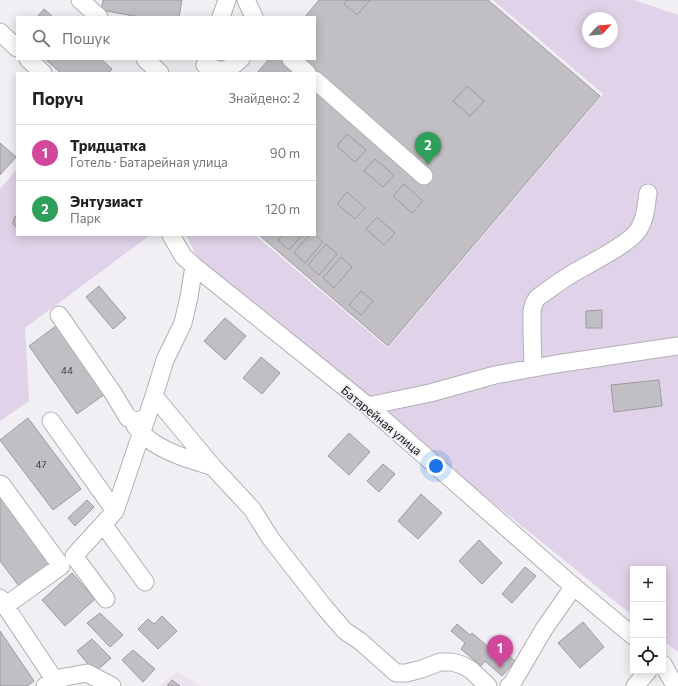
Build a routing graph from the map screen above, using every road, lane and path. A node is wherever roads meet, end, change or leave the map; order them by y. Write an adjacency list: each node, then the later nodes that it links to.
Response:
1 (80, 0): 4 (street)
2 (227, 0): 5 (street)
3 (246, 0): 6 (street)
4 (98, 16)
5 (221, 16)
6 (254, 16)
7 (0, 32): 8 (street)
8 (16, 47)
9 (29, 60): 14 (street)
10 (146, 60): 15 (street)
11 (240, 60): 13 (street)
12 (292, 60): 16 (street)
13 (204, 66)
14 (42, 72)
15 (159, 72)
16 (306, 72)
17 (316, 81): 18 (street)
18 (424, 176)
19 (648, 193): 24 (street)
20 (172, 236): 21 (street, Батарейная улица)
21 (194, 266): 25 (street); 26 (street, Батарейная улица)
22 (59, 315): 28 (street)
23 (678, 346): 24 (street)
24 (533, 368): 26 (street)
25 (154, 396): 28 (street); 29 (street)
26 (368, 406): 34 (street, Батарейная улица)
27 (51, 421): 31 (street)
28 (144, 425): 29 (street); 31 (street)
29 (213, 467): 44 (street)
30 (0, 484): 36 (street)
31 (115, 511): 32 (street)
32 (103, 524): 33 (street); 35 (street)
33 (145, 582)
34 (574, 586): 37 (street, Батарейная улица); 45 (street)
35 (106, 599)
36 (3, 602): 42 (street)
37 (630, 633)
38 (666, 663): 40 (street)
39 (666, 670): 47 (street)
40 (678, 673)
41 (645, 674): 46 (street)
42 (52, 684): 43 (street)
43 (112, 686)
44 (488, 686)
45 (509, 686)
46 (635, 686)
47 (675, 686)

